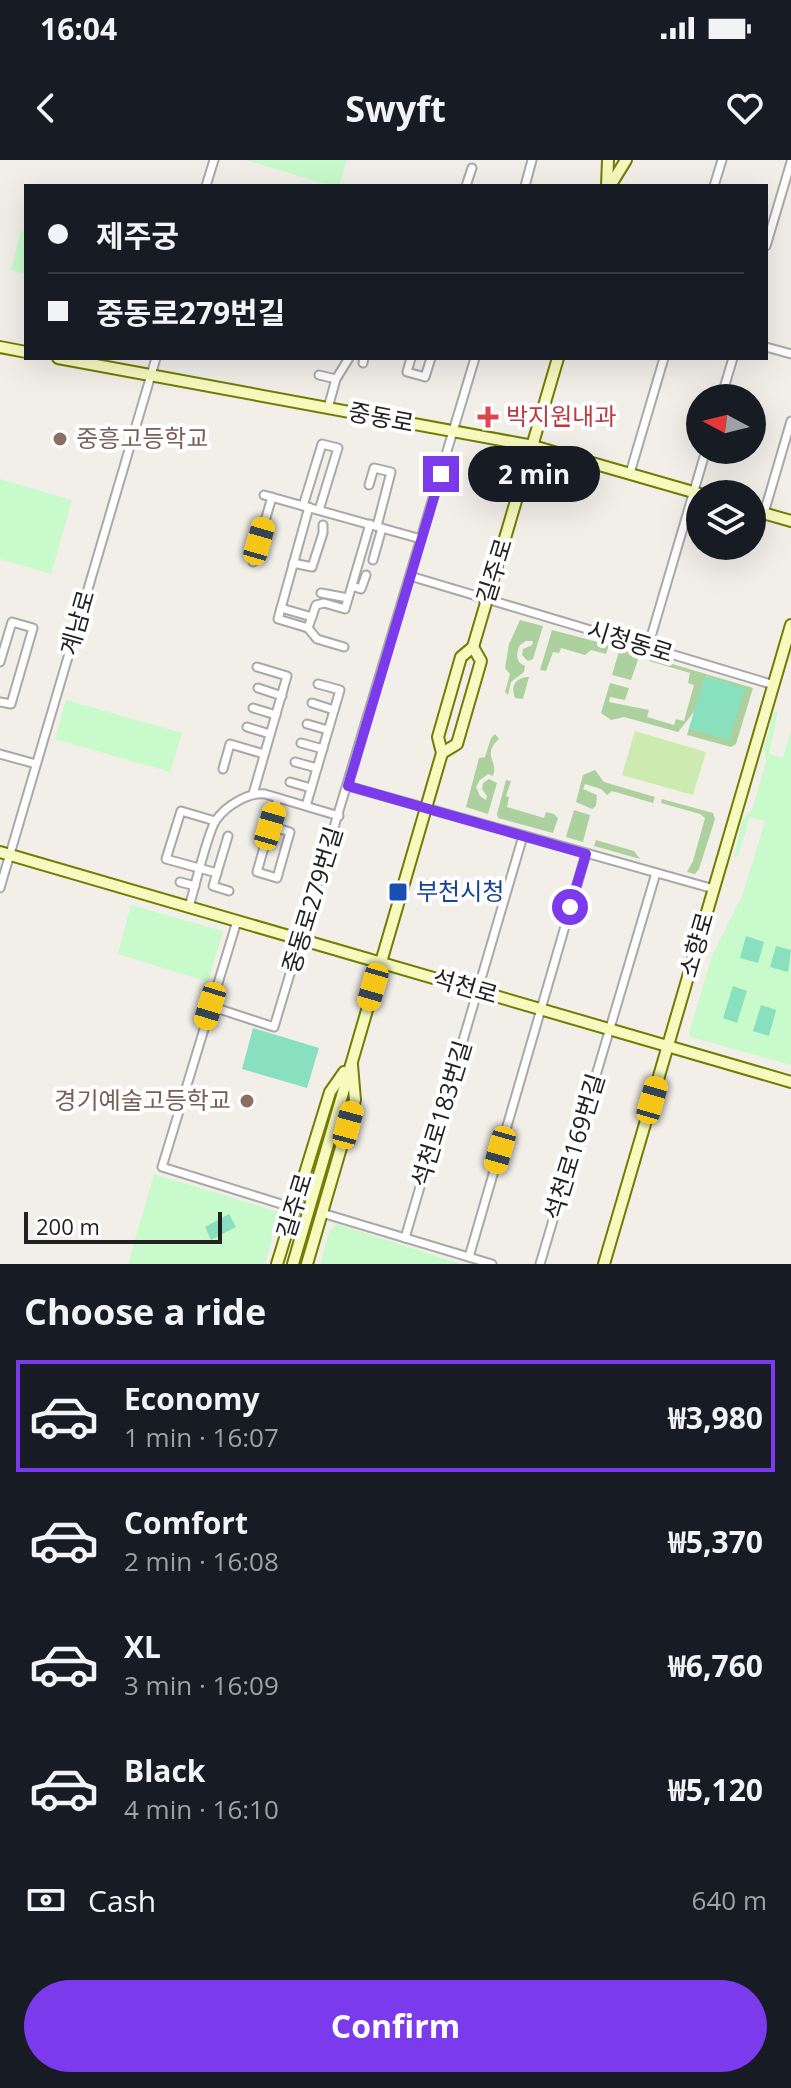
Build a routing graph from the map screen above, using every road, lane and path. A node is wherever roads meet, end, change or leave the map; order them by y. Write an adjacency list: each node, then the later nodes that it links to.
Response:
1 (214, 160): 9 (street)
2 (532, 160): 11 (street)
3 (608, 160): 12 (street)
4 (616, 160): 13 (street)
5 (626, 160): 14 (street)
6 (722, 160): 15 (street)
7 (791, 162): 16 (street)
8 (472, 168): 10 (street)
9 (207, 184)
10 (467, 184)
11 (526, 184)
12 (609, 184)
13 (610, 184)
14 (610, 184)
15 (715, 184)
16 (768, 239)
17 (0, 347): 19 (street)
18 (768, 348): 20 (street)
19 (24, 352)
20 (791, 354)
21 (68, 360): 31 (street, 중동로)
22 (155, 360): 31 (street, 계남로)
23 (348, 360): 32 (street)
24 (410, 360): 25 (street)
25 (430, 360)
26 (474, 360): 36 (street, 중동로279번길)
27 (557, 360): 37 (street, 길주로)
28 (663, 360): 38 (street)
29 (732, 360): 33 (street)
30 (319, 375): 32 (street)
31 (151, 376): 34 (street, 중동로); 87 (street, 계남로)
32 (336, 379): 34 (street)
33 (725, 384)
34 (328, 408): 36 (street, 중동로)
35 (791, 421): 42 (street)
36 (453, 432): 37 (street, 중동로); 49 (street, 중동로279번길)
37 (533, 446): 38 (street, 중동로); 58 (street, 길주로)
38 (630, 473): 40 (street, 중동로)
39 (369, 485): 47 (street)
40 (686, 490)
41 (306, 506): 43 (street); 43 (street); 51 (street); 52 (street)
42 (766, 506)
43 (319, 510): 47 (street)
44 (766, 514): 45 (street)
45 (791, 521)
46 (323, 525): 52 (street)
47 (376, 526): 49 (street); 50 (street); 55 (street)
48 (686, 528): 65 (street)
49 (421, 539): 54 (street, 중동로279번길)
50 (373, 560)
51 (253, 562)
52 (293, 563): 59 (street)
53 (366, 575): 55 (street)
54 (410, 576): 58 (street, 시청동로); 91 (street, 중동로279번길)
55 (352, 586): 57 (street)
56 (321, 593): 57 (street)
57 (348, 598): 60 (street)
58 (487, 599): 64 (street, 길주로); 65 (street, 시청동로)
59 (281, 608): 60 (street); 62 (street)
60 (312, 617): 62 (street)
61 (791, 625): 69 (street, 소향로)
62 (308, 628): 63 (street)
63 (344, 647)
64 (473, 647): 83 (street, 길주로); 83 (street, 길주로)
65 (648, 647): 69 (street, 시청동로)
66 (0, 662): 72 (street)
67 (257, 667): 71 (street)
68 (318, 684): 75 (street)
69 (774, 685): 110 (street, 소향로)
70 (258, 688): 71 (street)
71 (282, 696): 76 (street)
72 (0, 702)
73 (312, 703): 75 (street)
74 (253, 708): 76 (street)
75 (334, 710): 79 (street)
76 (276, 715): 80 (street)
77 (307, 724): 79 (street)
78 (247, 727): 80 (street)
79 (328, 730): 82 (street)
80 (270, 734): 85 (street)
81 (301, 743): 82 (street)
82 (323, 749): 88 (street)
83 (442, 753): 96 (street, 길주로)
84 (0, 754): 87 (street)
85 (264, 754): 89 (street); 93 (street)
86 (295, 762): 88 (street)
87 (36, 764): 102 (street, 계남로)
88 (317, 768): 92 (street)
89 (223, 769)
90 (290, 782): 92 (street)
91 (348, 786): 96 (street); 97 (street, 중동로279번길)
92 (311, 788): 95 (street)
93 (253, 794): 94 (street); 98 (street)
94 (278, 798): 95 (street); 99 (street)
95 (306, 806): 97 (street)
96 (426, 809): 101 (street); 115 (street, 길주로)
97 (339, 816): 114 (street, 중동로279번길)
98 (215, 821): 104 (street); 104 (street)
99 (270, 826): 99 (street)
100 (228, 836): 105 (street)
101 (523, 836): 103 (street); 116 (street, 석천로183번길)
102 (5, 853): 109 (street, 계남로); 112 (street, 석천로)
103 (586, 854): 106 (street); 118 (street)
104 (201, 869): 105 (street); 108 (street)
105 (217, 873): 111 (street)
106 (656, 873): 110 (street); 119 (street, 석천로169번길)
107 (180, 882): 108 (street)
108 (195, 886): 112 (street)
109 (0, 888)
110 (714, 889): 120 (street, 소향로)
111 (229, 891)
112 (189, 907): 113 (street, 석천로)
113 (237, 921): 114 (street, 석천로); 117 (street)
114 (301, 940): 115 (street, 석천로); 117 (street, 중동로279번길)
115 (380, 963): 116 (street, 석천로); 121 (street, 길주로)
116 (478, 991): 118 (street, 석천로); 125 (street, 석천로183번길)
117 (210, 1006): 123 (street)
118 (541, 1009): 119 (street, 석천로); 126 (street)
119 (610, 1029): 120 (street, 석천로); 131 (street, 석천로169번길)
120 (668, 1046): 122 (street, 석천로); 132 (street, 소향로)
121 (351, 1060): 123 (street, 길주로); 124 (street, 길주로); 128 (street, 길주로)
122 (791, 1082)
123 (294, 1208): 127 (street, 길주로)
124 (322, 1213): 125 (street); 129 (street, 길주로)
125 (405, 1238): 126 (street)
126 (469, 1257): 130 (street)
127 (277, 1264)
128 (293, 1264)
129 (307, 1264)
130 (492, 1264)
131 (540, 1264)
132 (604, 1264)

